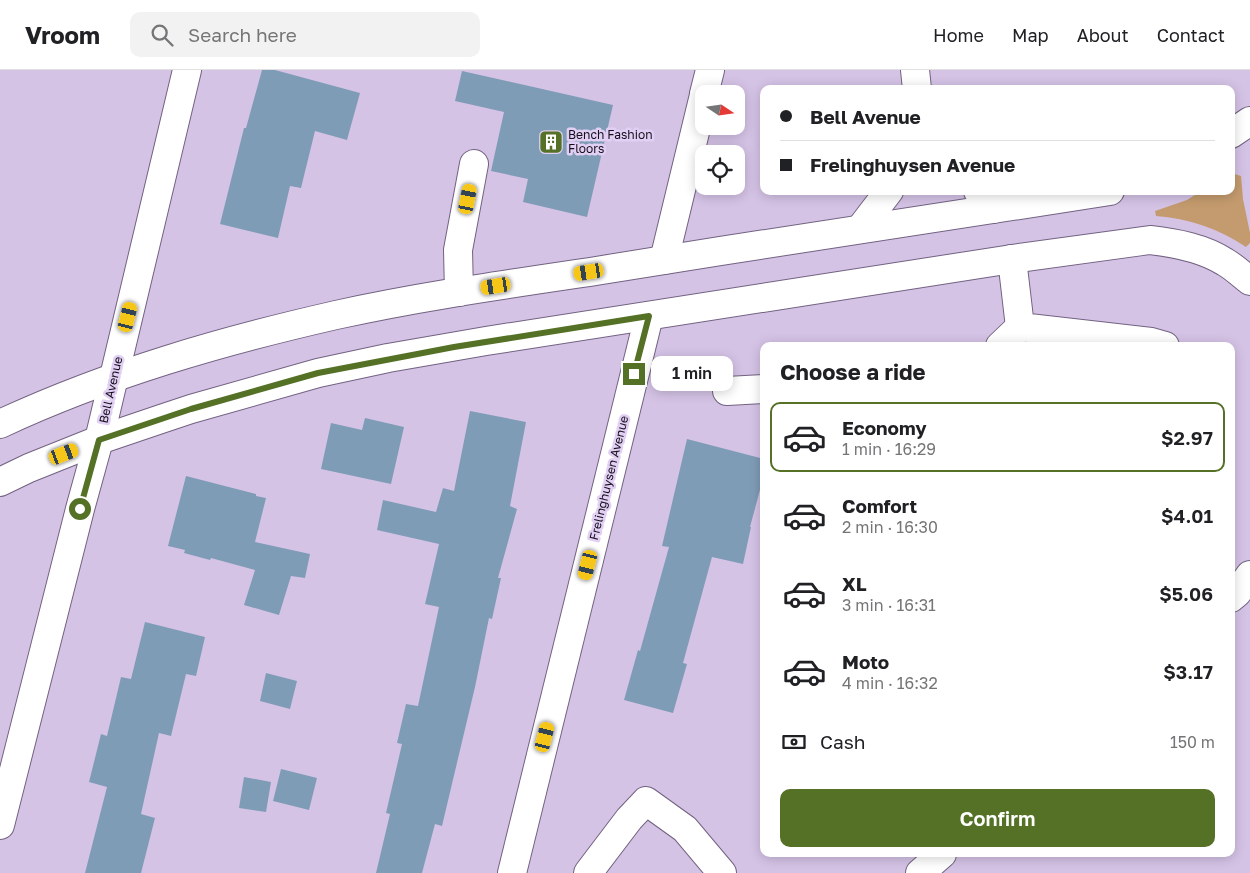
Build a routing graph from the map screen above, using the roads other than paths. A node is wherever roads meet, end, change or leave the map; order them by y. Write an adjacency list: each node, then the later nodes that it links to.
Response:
1 (187, 70): 22 (main road, Bell Avenue)
2 (710, 70): 4 (main road)
3 (915, 70): 5 (main road)
4 (706, 85)
5 (917, 85)
6 (1250, 121): 8 (main road)
7 (695, 131): 15 (main road)
8 (1235, 131)
9 (474, 164): 17 (main road)
10 (887, 195): 13 (main road)
11 (1054, 195): 12 (main road)
12 (985, 200): 13 (main road)
13 (860, 229): 15 (main road)
14 (1012, 259): 16 (main road); 18 (main road); 19 (main road)
15 (664, 260): 17 (main road)
16 (1250, 281)
17 (459, 292): 22 (main road)
18 (649, 316): 26 (main road); 30 (main road, Frelinghuysen Avenue)
19 (1020, 327): 20 (main road); 21 (main road)
20 (1004, 342)
21 (1151, 342)
22 (114, 378): 25 (main road); 26 (main road, Bell Avenue)
23 (760, 389): 24 (main road)
24 (726, 391)
25 (0, 424)
26 (99, 440): 27 (main road); 28 (main road, Bell Avenue)
27 (0, 482)
28 (0, 826)
29 (939, 857): 33 (main road)
30 (515, 872)
31 (588, 873): 32 (main road)
32 (722, 873)
33 (920, 873)

